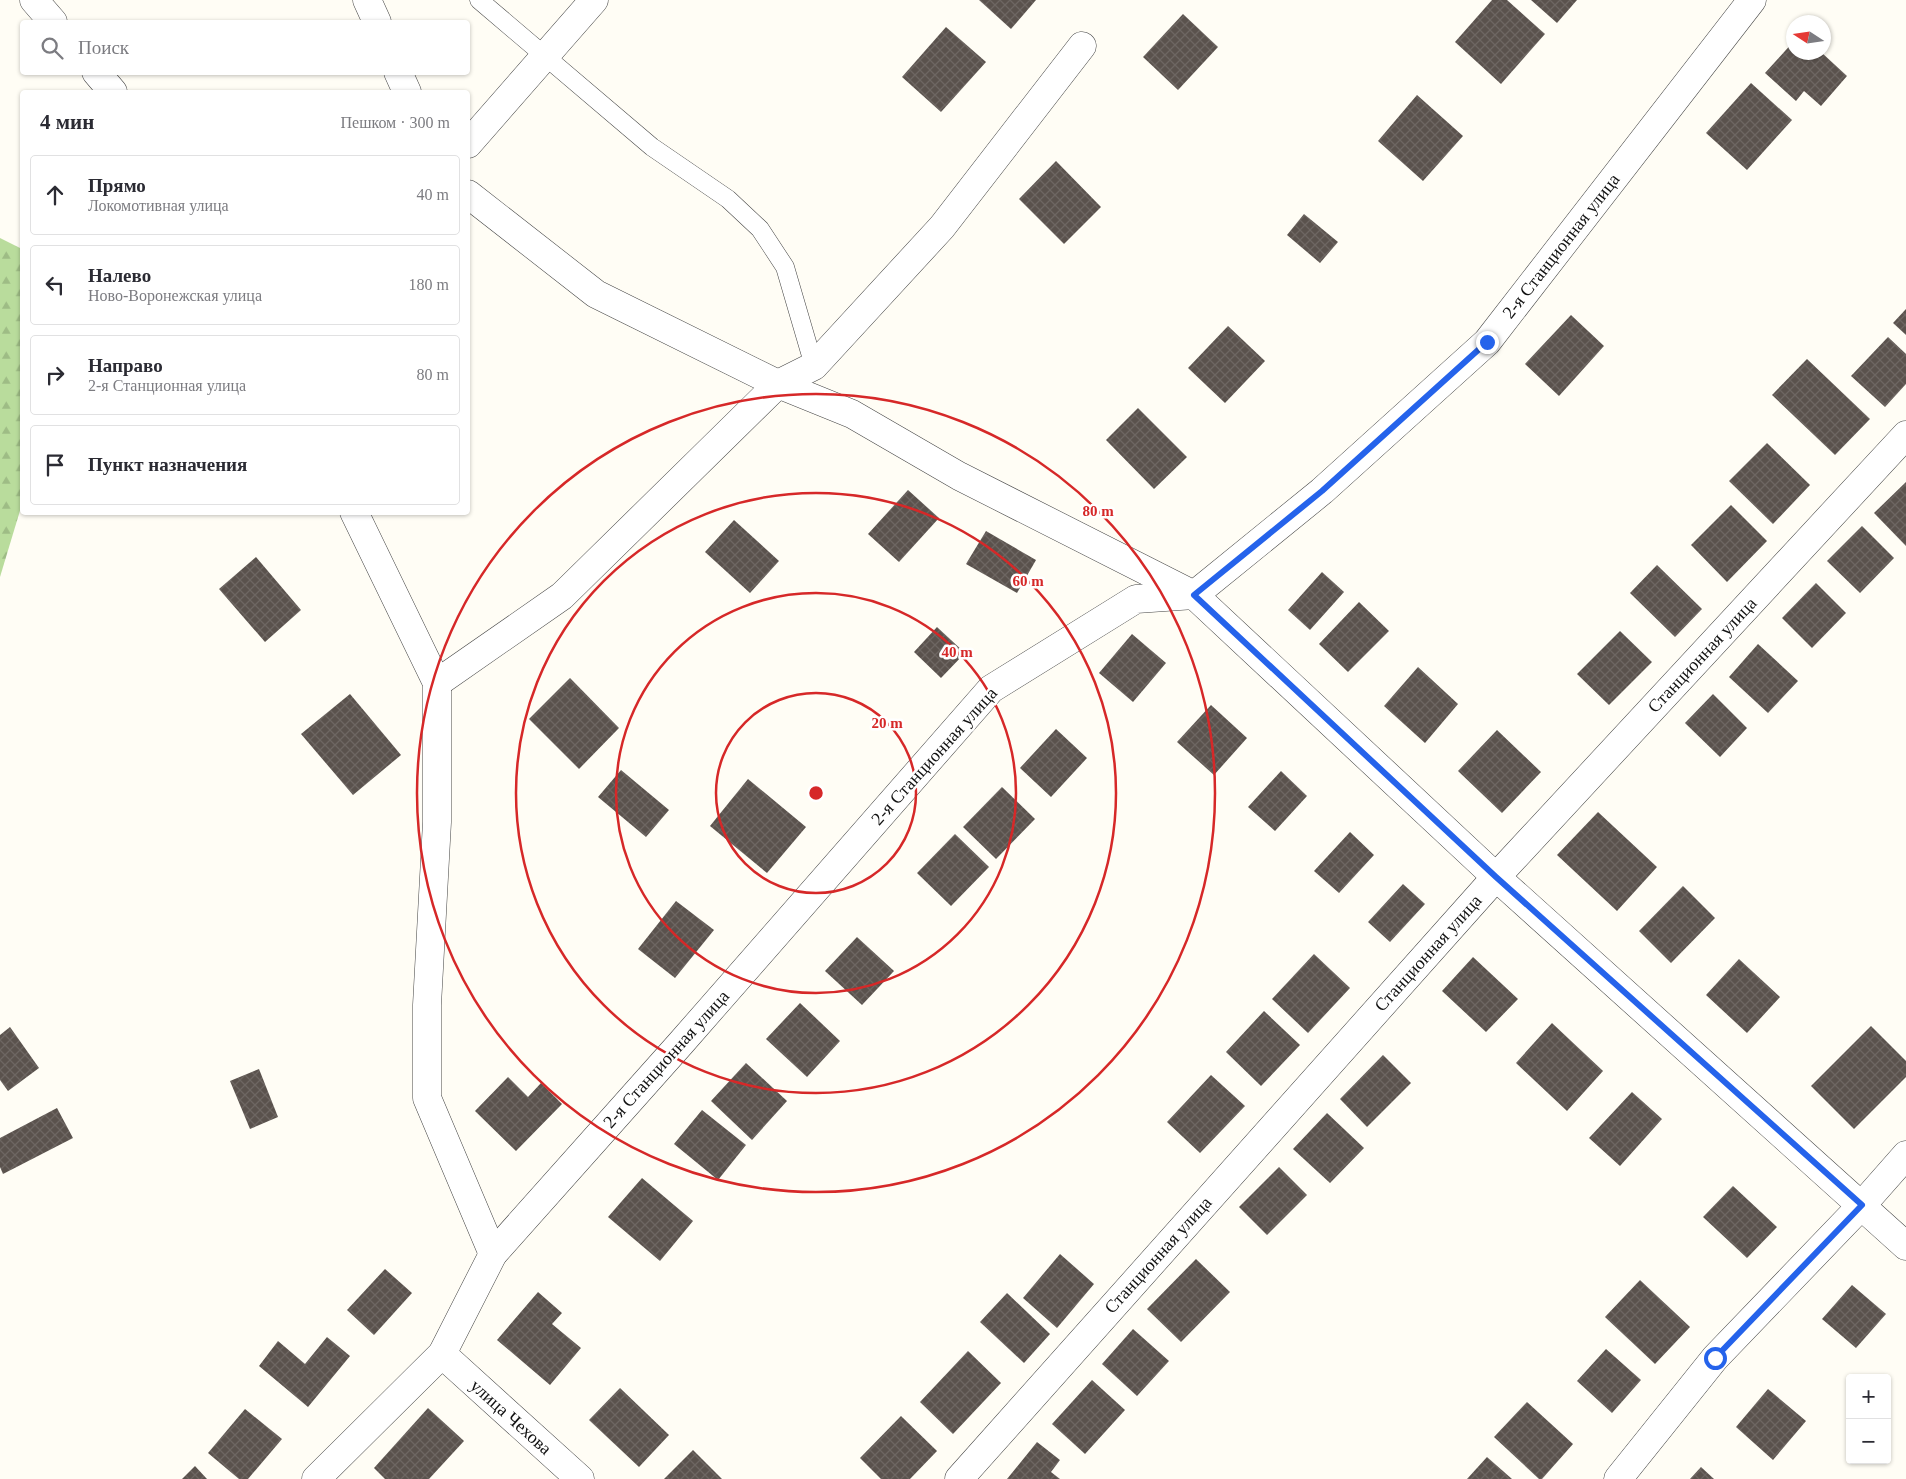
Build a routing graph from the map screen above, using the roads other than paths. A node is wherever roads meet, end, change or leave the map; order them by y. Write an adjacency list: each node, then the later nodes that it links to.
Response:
1 (34, 0): 6 (street)
2 (367, 0): 7 (street)
3 (479, 0): 9 (lane)
4 (594, 0): 9 (street)
5 (1752, 0): 20 (street, 2-я Станционная улица)
6 (51, 20)
7 (376, 20)
8 (1082, 46): 16 (street)
9 (544, 56): 14 (street); 16 (lane)
10 (99, 75): 12 (street)
11 (399, 75): 13 (street)
12 (111, 90)
13 (406, 90)
14 (470, 142)
15 (470, 196): 17 (street)
16 (814, 366): 17 (street)
17 (778, 384): 20 (street); 21 (street)
18 (1906, 435): 22 (street, Станционная улица)
19 (355, 515): 21 (street)
20 (1194, 595): 22 (street); 26 (street, 2-я Станционная улица)
21 (437, 683): 26 (street)
22 (1496, 877): 24 (street); 30 (street, Станционная улица)
23 (1906, 1155): 24 (street)
24 (1862, 1205): 25 (street); 31 (street)
25 (1906, 1246)
26 (492, 1254): 27 (street, 2-я Станционная улица)
27 (442, 1354): 28 (street, 2-я Станционная улица); 29 (street, улица Чехова)
28 (316, 1479)
29 (580, 1479)
30 (959, 1479)
31 (1618, 1479)

